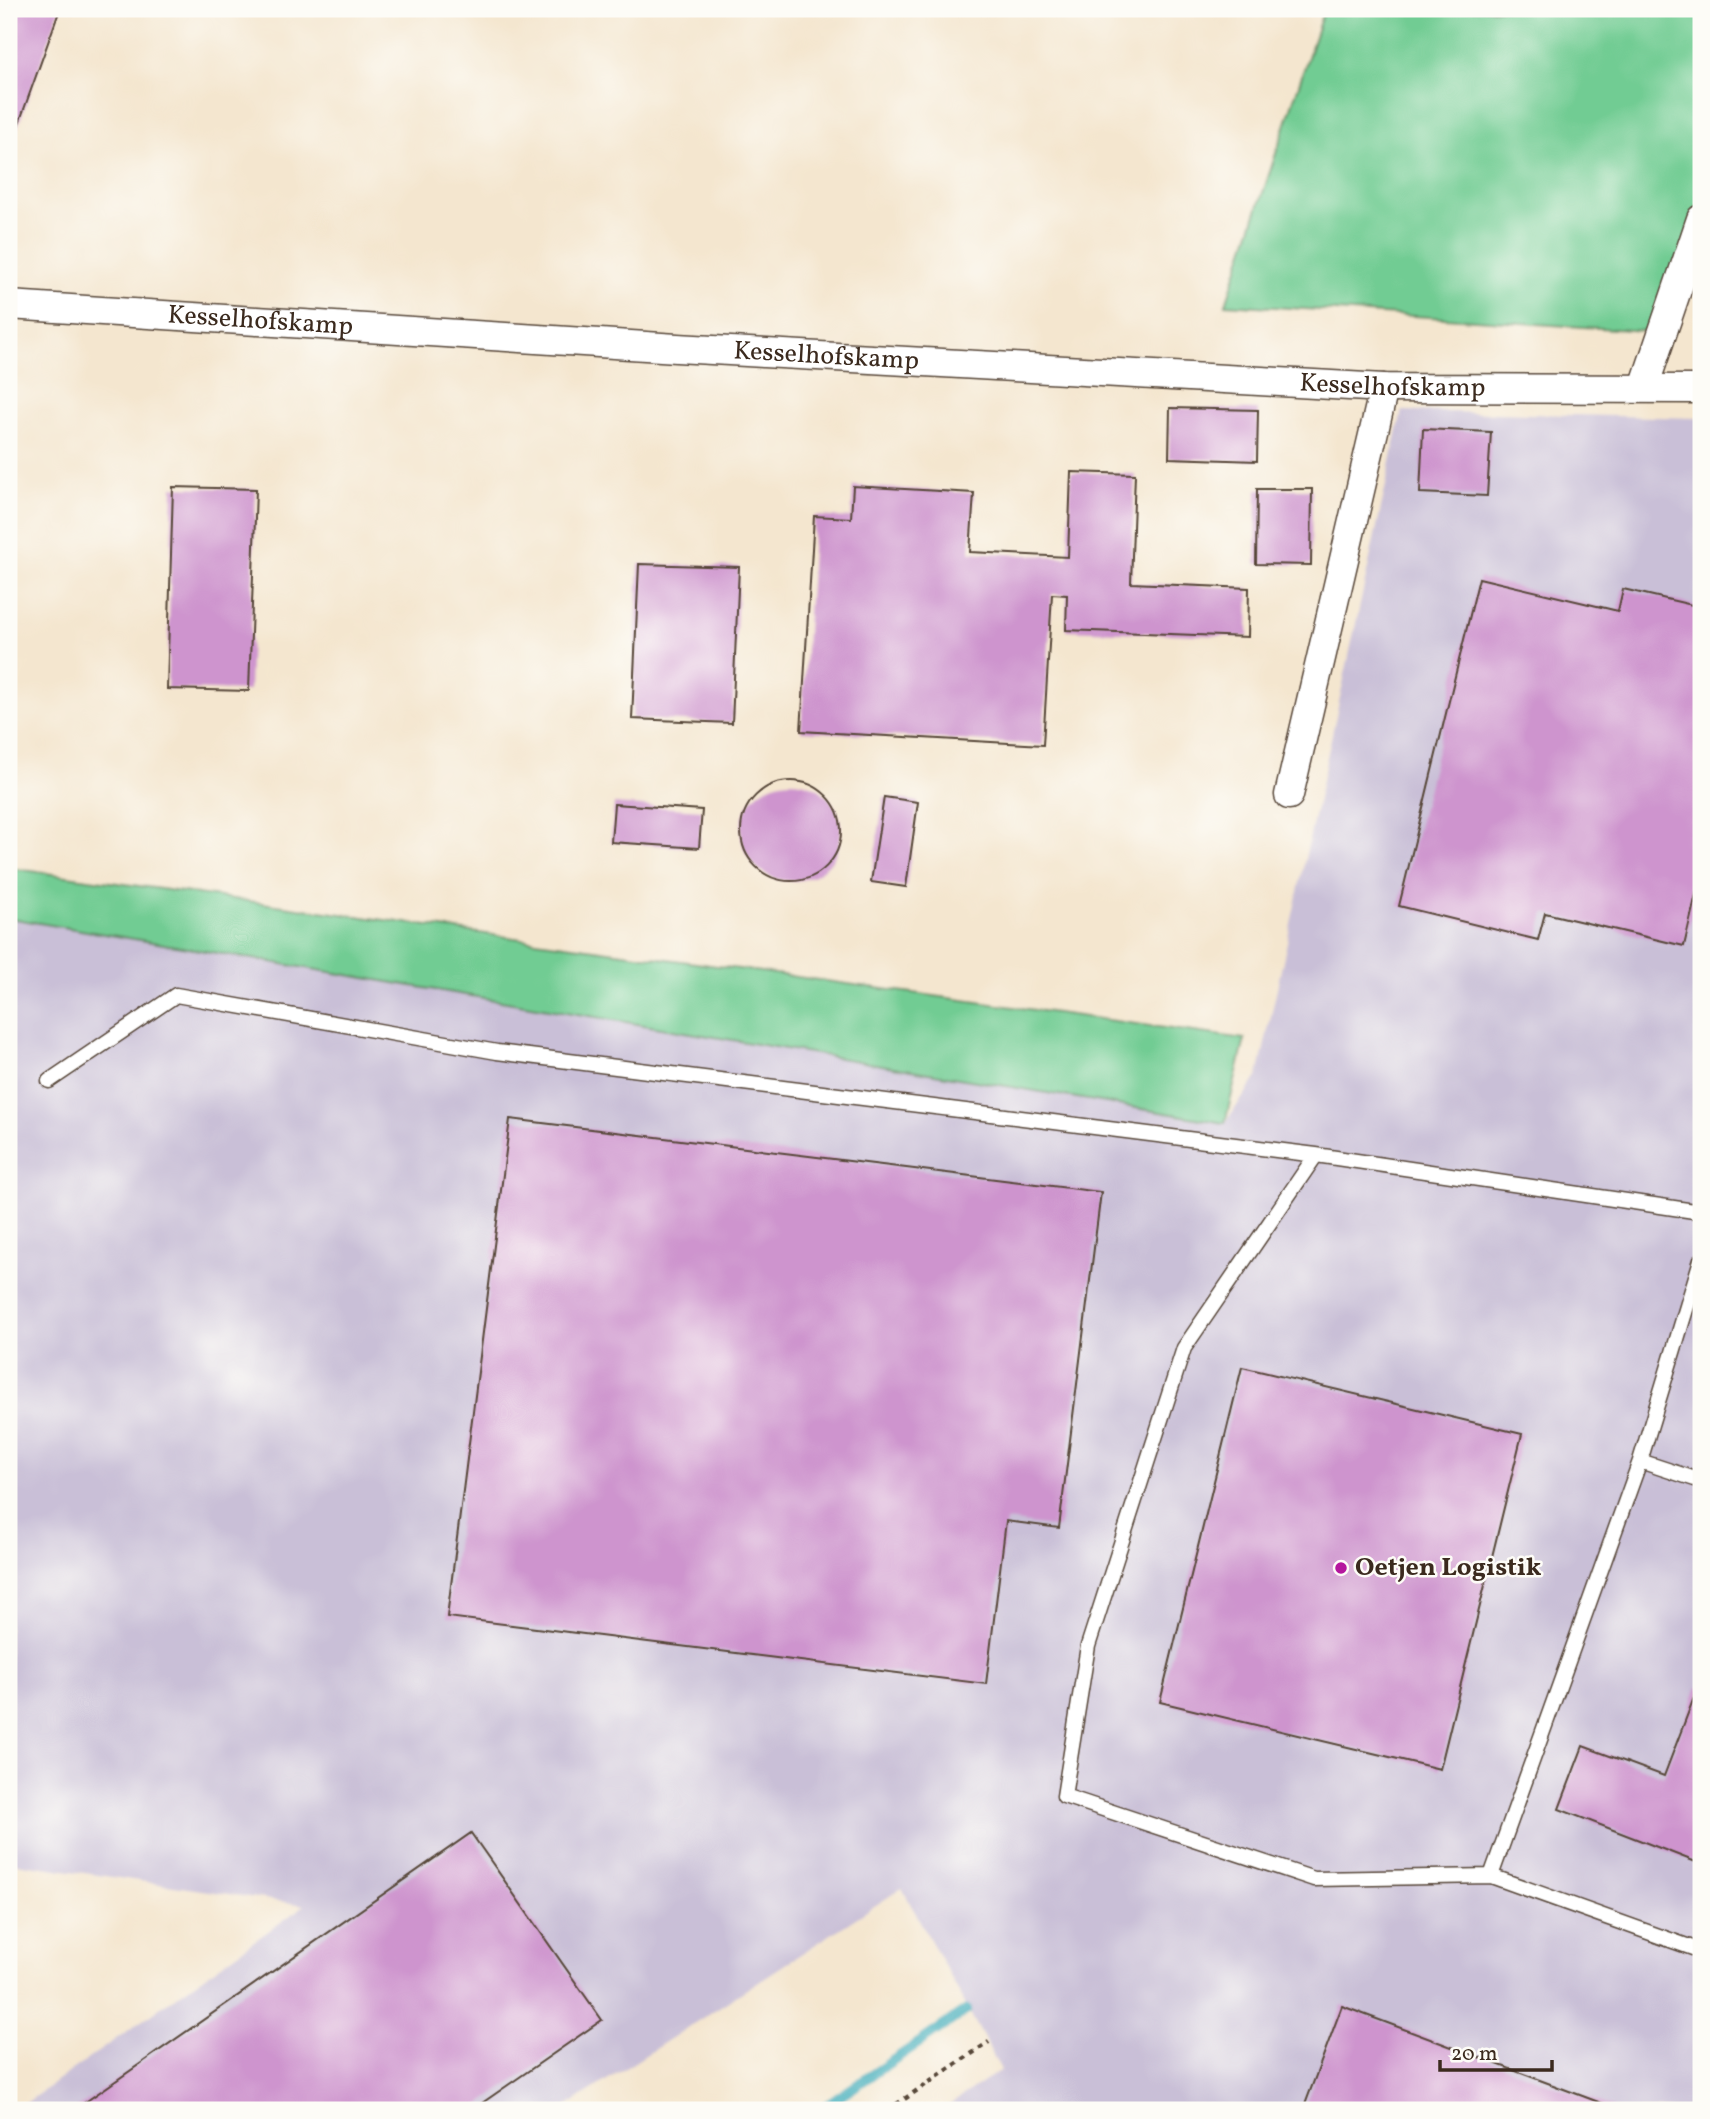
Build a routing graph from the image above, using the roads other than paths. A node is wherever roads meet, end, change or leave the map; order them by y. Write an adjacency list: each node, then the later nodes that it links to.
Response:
1 (1701, 219): 3 (street)
2 (9, 305): 4 (street, Kesselhofskamp)
3 (1644, 387): 4 (street, Kesselhofskamp); 5 (street, Kesselhofskamp)
4 (1384, 388): 6 (street)
5 (1701, 388)
6 (1289, 794)
7 (50, 1081): 8 (lane)
8 (1316, 1155): 9 (lane); 13 (lane)
9 (1701, 1212)
10 (1701, 1260): 11 (lane)
11 (1640, 1461): 12 (lane); 13 (lane)
12 (1701, 1481)
13 (1491, 1876): 14 (lane)
14 (1701, 1951)

